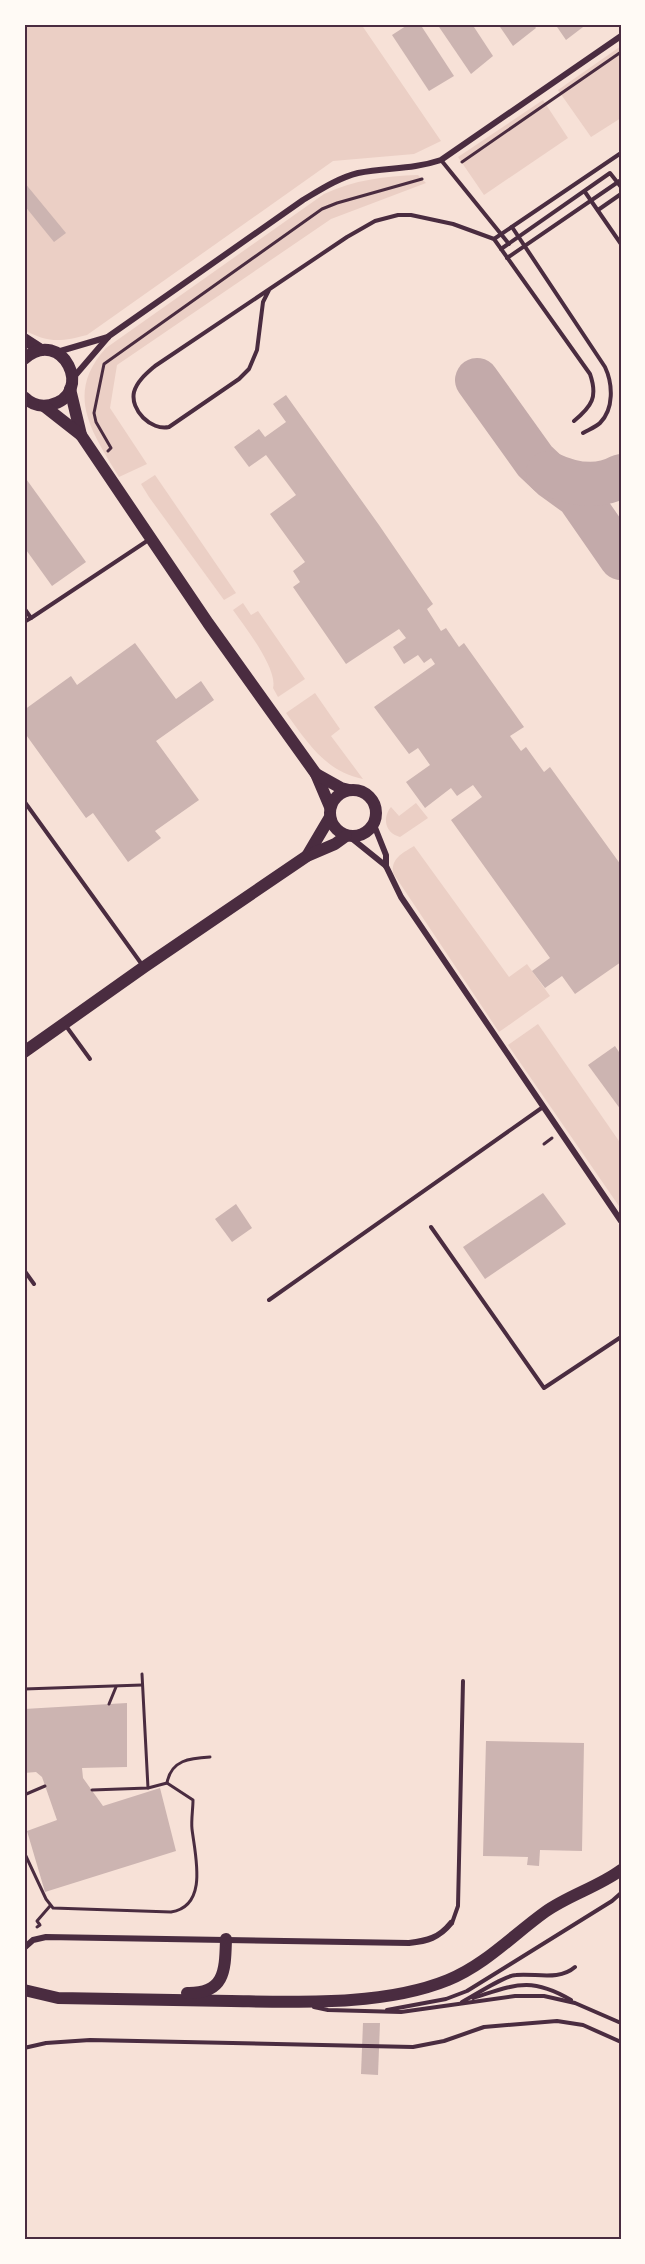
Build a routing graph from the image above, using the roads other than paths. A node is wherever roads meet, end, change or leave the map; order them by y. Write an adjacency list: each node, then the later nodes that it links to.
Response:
1 (621, 36): 3 (street)
2 (621, 153): 10 (lane)
3 (441, 160): 11 (lane); 20 (street)
4 (619, 181): 5 (lane); 6 (lane); 8 (lane)
5 (621, 187)
6 (585, 192): 8 (lane); 12 (lane)
7 (621, 194): 9 (lane)
8 (591, 201): 9 (lane); 16 (lane)
9 (598, 210): 15 (lane)
10 (512, 227): 11 (lane); 12 (lane)
11 (501, 235): 13 (lane); 14 (lane)
12 (518, 238): 14 (lane); 16 (lane)
13 (494, 240): 17 (lane); 19 (lane)
14 (509, 244): 17 (lane)
15 (621, 244)
16 (524, 246): 18 (lane); 29 (lane)
17 (501, 249): 18 (lane)
18 (507, 258): 28 (lane)
19 (269, 290): 19 (lane)
20 (109, 336): 23 (street); 25 (street)
21 (24, 339): 22 (main road)
22 (41, 350): 23 (main road); 24 (main road)
23 (57, 352): 25 (main road)
24 (24, 359)
25 (71, 384): 27 (main road); 30 (main road)
26 (24, 397): 27 (main road)
27 (34, 407): 30 (main road)
28 (574, 421)
29 (584, 434)
30 (81, 435): 31 (main road)
31 (150, 539): 33 (lane); 35 (main road)
32 (24, 608): 33 (lane)
33 (31, 618): 34 (lane)
34 (24, 622)
35 (316, 774): 36 (main road); 38 (main road)
36 (348, 790): 38 (main road); 39 (main road)
37 (24, 801): 43 (lane)
38 (330, 812): 40 (main road); 41 (main road)
39 (374, 825): 40 (main road); 42 (street)
40 (348, 836): 41 (main road); 42 (street)
41 (307, 856): 43 (main road)
42 (386, 866): 47 (street)
43 (144, 967): 44 (main road)
44 (64, 1023): 45 (main road); 46 (lane)
45 (24, 1052)
46 (90, 1059)
47 (543, 1107): 48 (street); 52 (lane)
48 (621, 1221)
49 (431, 1227): 53 (lane)
50 (24, 1270): 51 (lane)
51 (34, 1284)
52 (269, 1300)
53 (621, 1337)
54 (463, 1681): 57 (lane)
55 (621, 1870): 63 (main road)
56 (621, 1895): 66 (lane)
57 (451, 1923): 58 (street)
58 (226, 1939): 59 (street); 62 (main road)
59 (24, 1948)
60 (575, 1967): 64 (lane)
61 (24, 1990): 62 (main road)
62 (133, 1999): 63 (main road)
63 (289, 2002): 66 (lane)
64 (458, 2003): 65 (lane); 65 (lane); 66 (lane)
65 (575, 2003): 67 (lane)
66 (377, 2012)
67 (621, 2023)
68 (621, 2042): 69 (lane)
69 (24, 2048)

